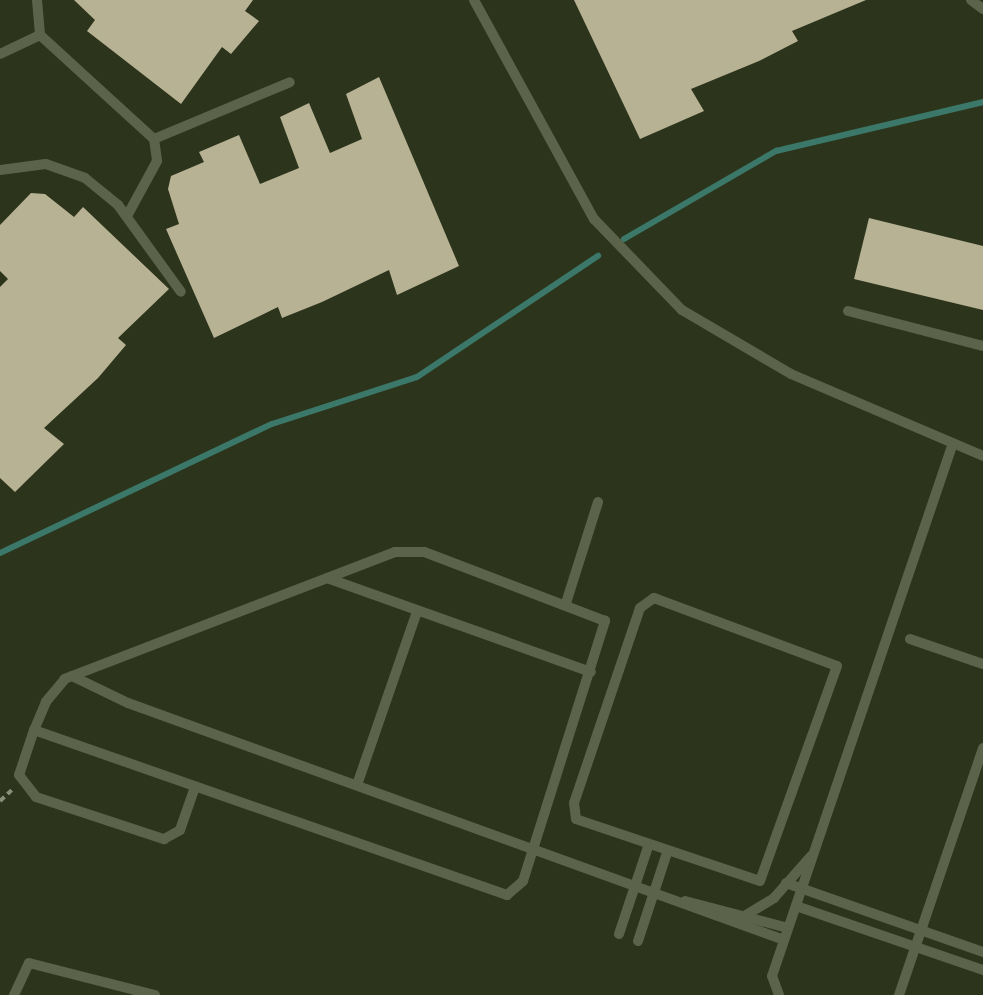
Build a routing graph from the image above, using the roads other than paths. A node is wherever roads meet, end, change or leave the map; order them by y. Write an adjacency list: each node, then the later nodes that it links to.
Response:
1 (37, 0): 5 (lane)
2 (474, 0): 14 (lane)
3 (971, 0): 4 (lane)
4 (983, 9)
5 (40, 35): 6 (lane); 8 (lane)
6 (0, 54)
7 (290, 82): 8 (lane)
8 (154, 139): 10 (lane)
9 (0, 170): 10 (lane)
10 (127, 216): 11 (lane)
11 (181, 292)
12 (848, 311): 13 (lane)
13 (983, 346)
14 (952, 446): 15 (lane); 31 (lane)
15 (983, 456)
16 (598, 502): 18 (lane)
17 (327, 578): 18 (lane); 19 (lane); 23 (lane)
18 (566, 603): 22 (lane)
19 (417, 612): 22 (lane); 26 (lane)
20 (910, 639): 21 (lane)
21 (983, 664)
22 (591, 672): 28 (lane)
23 (72, 676): 24 (lane); 26 (lane)
24 (34, 730): 27 (lane); 27 (lane)
25 (983, 748): 40 (lane)
26 (358, 782): 28 (lane)
27 (195, 787): 28 (lane)
28 (534, 845): 33 (lane)
29 (648, 847): 30 (lane); 30 (lane); 33 (lane)
30 (667, 853): 35 (lane)
31 (811, 856): 32 (lane); 34 (lane)
32 (786, 883): 34 (lane); 38 (lane)
33 (636, 885): 35 (lane); 41 (lane)
34 (801, 888): 37 (lane); 40 (lane)
35 (654, 891): 36 (lane); 43 (lane)
36 (683, 901): 38 (lane); 42 (lane)
37 (796, 906): 39 (lane); 44 (lane)
38 (746, 915): 39 (lane)
39 (788, 928): 42 (lane)
40 (921, 930): 44 (lane); 45 (lane)
41 (619, 934)
42 (784, 940): 49 (lane)
43 (638, 941)
44 (915, 947): 46 (lane); 50 (lane)
45 (983, 952)
46 (983, 970)
47 (14, 995): 48 (lane)
48 (155, 995)
49 (779, 995)
50 (899, 995)

